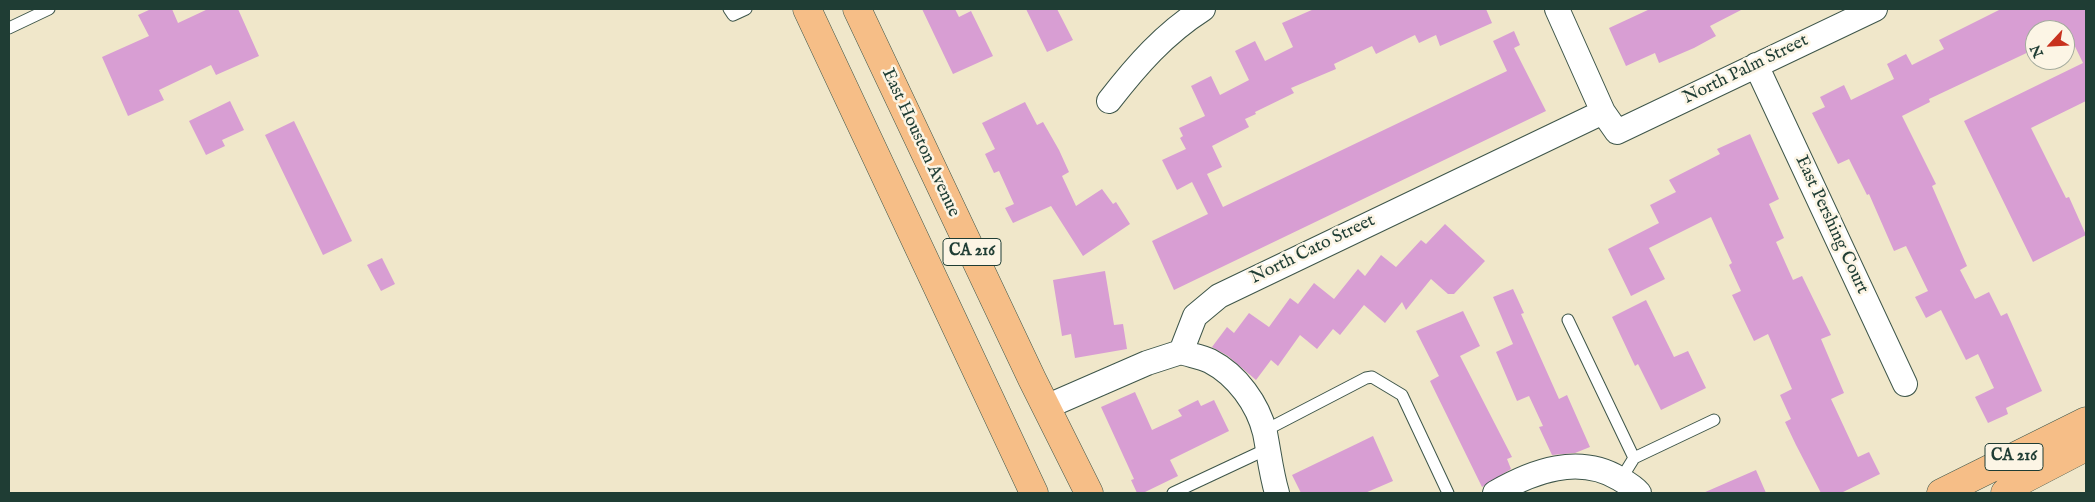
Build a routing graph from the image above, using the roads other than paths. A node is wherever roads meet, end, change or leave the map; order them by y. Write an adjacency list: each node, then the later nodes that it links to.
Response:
1 (49, 9): 9 (lane)
2 (730, 9): 3 (lane)
3 (746, 9)
4 (807, 9): 24 (main road, CA 216)
5 (1203, 9): 11 (street)
6 (1557, 9): 12 (street)
7 (1875, 9): 10 (street, North Palm Street)
8 (856, 11): 16 (main road, East Houston Avenue / CA 216)
9 (9, 28)
10 (1756, 65): 12 (street, North Palm Street); 15 (street, East Pershing Court)
11 (1109, 102)
12 (1603, 112): 14 (street, North Cato Street)
13 (1568, 320): 21 (lane)
14 (1181, 352): 16 (street); 19 (street)
15 (1905, 384)
16 (1046, 407): 25 (main road, East Houston Avenue / CA 216)
17 (1714, 420): 21 (lane)
18 (2086, 421): 30 (main road, CA 216)
19 (1266, 440): 26 (lane); 27 (street); 28 (lane)
20 (2086, 447): 31 (main road)
21 (1634, 458): 23 (lane)
22 (2086, 467): 32 (main road, CA 216)
23 (1630, 486): 29 (street)
24 (1034, 493)
25 (1089, 493)
26 (1173, 493)
27 (1277, 493)
28 (1448, 493)
29 (1495, 493)
30 (1941, 493)
31 (2006, 493)
32 (2034, 493)

